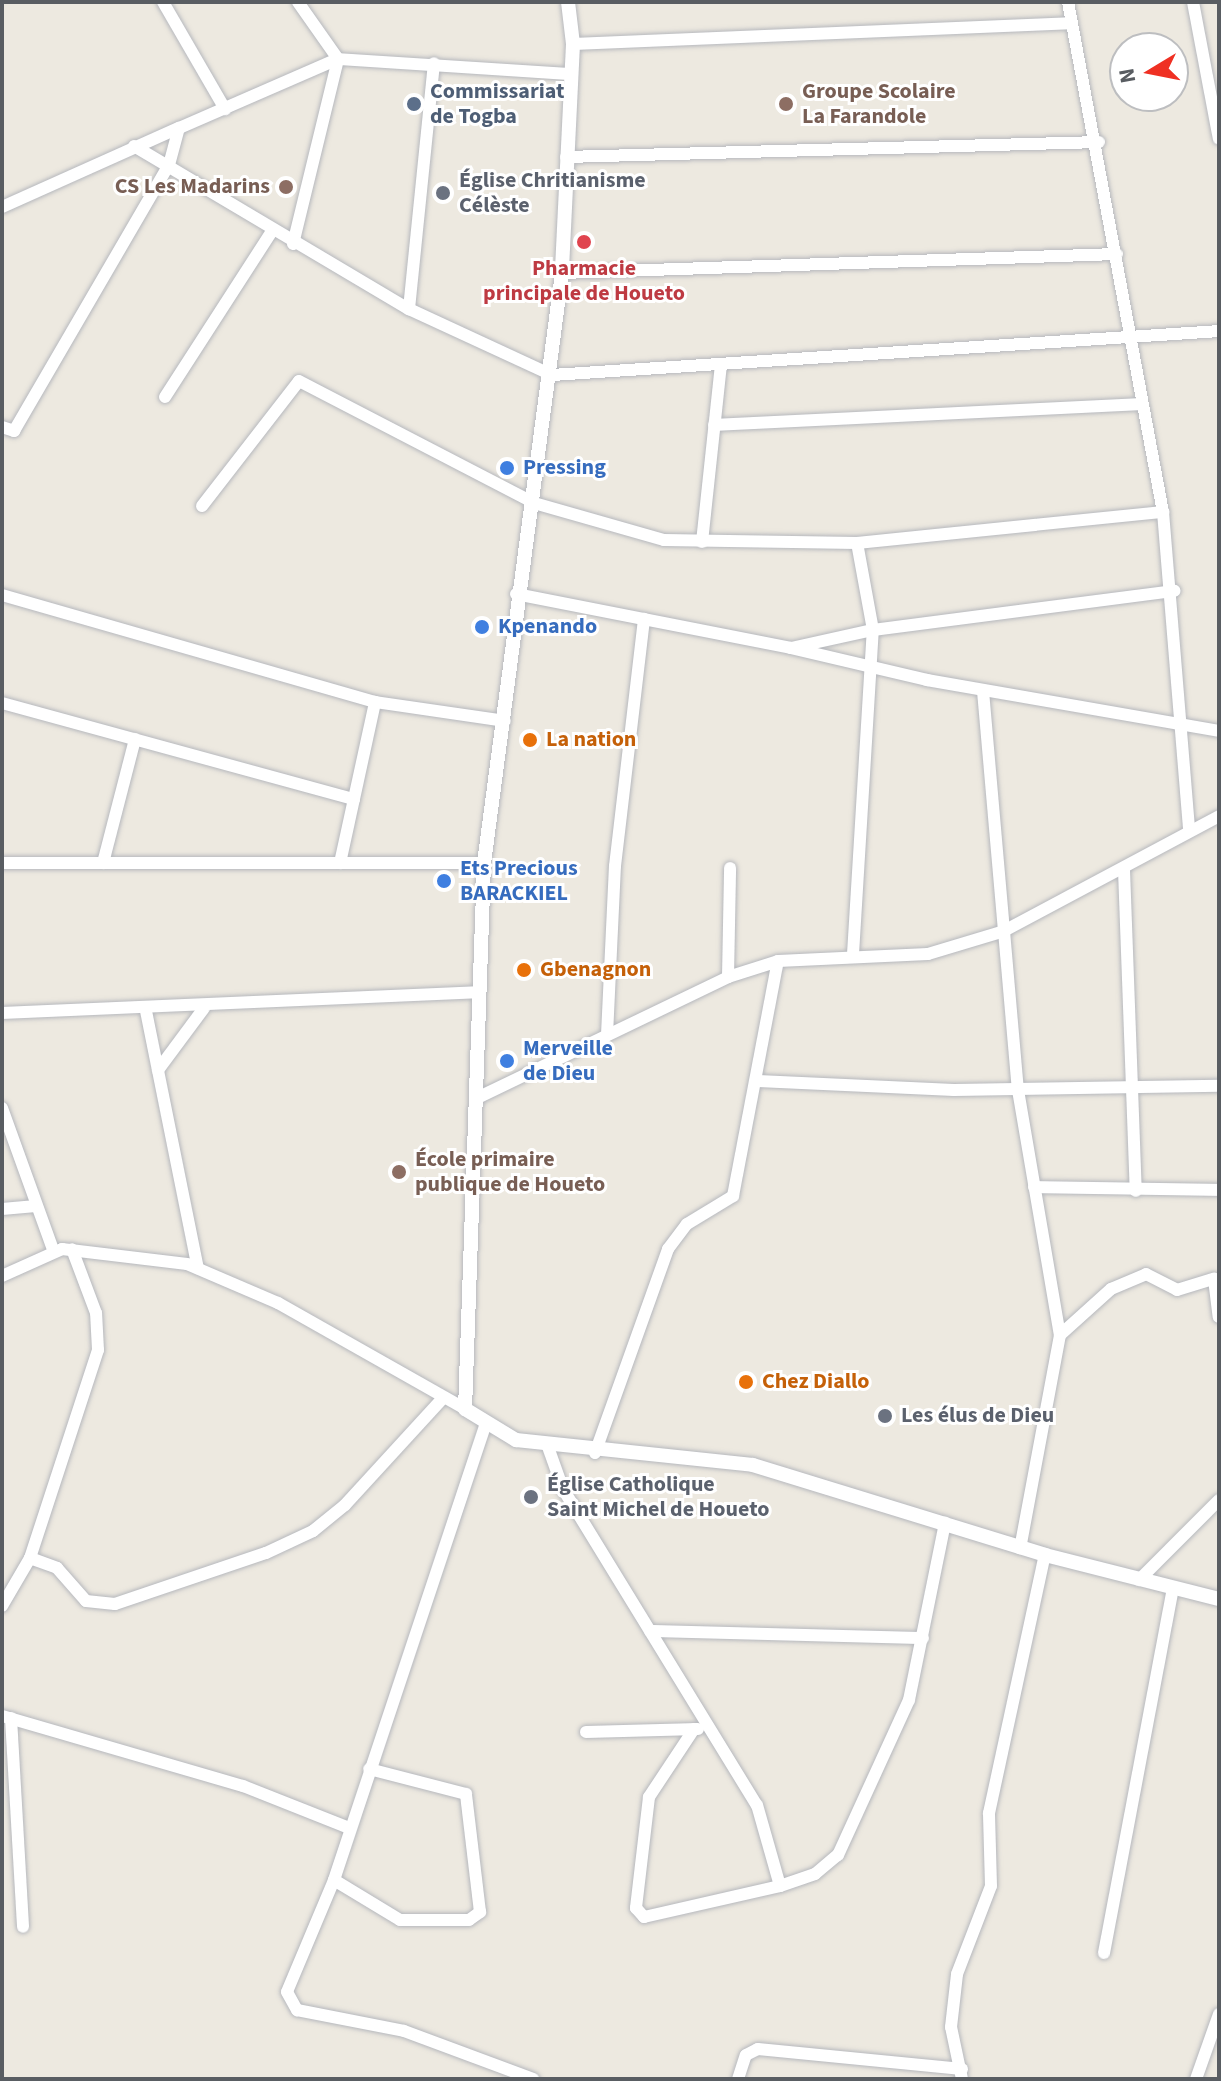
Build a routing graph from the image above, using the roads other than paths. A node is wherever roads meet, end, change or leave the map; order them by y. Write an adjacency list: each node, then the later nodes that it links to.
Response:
1 (163, 2): 11 (street)
2 (298, 2): 8 (street)
3 (568, 2): 7 (street)
4 (1068, 2): 6 (street)
5 (1193, 2): 13 (street)
6 (1070, 23): 7 (street); 14 (street)
7 (573, 44): 10 (street)
8 (338, 59): 9 (street); 11 (street); 20 (street)
9 (434, 63): 10 (street); 23 (street)
10 (571, 74): 16 (street)
11 (225, 109): 12 (street)
12 (179, 128): 15 (street); 17 (street)
13 (1219, 139)
14 (1099, 142): 16 (street); 21 (street)
15 (134, 146): 17 (street); 18 (street)
16 (566, 157): 22 (street)
17 (169, 165): 19 (street); 31 (street)
18 (2, 207)
19 (272, 231): 20 (street); 28 (street)
20 (293, 244): 23 (street)
21 (1117, 254): 22 (street); 25 (street)
22 (562, 273): 27 (street)
23 (409, 309): 27 (street)
24 (1219, 331): 25 (street)
25 (1132, 341): 26 (street); 29 (street)
26 (721, 365): 27 (street); 30 (street)
27 (552, 375): 32 (street)
28 (165, 397)
29 (1141, 404): 30 (street); 34 (street)
30 (714, 425): 35 (street)
31 (2, 427)
32 (534, 503): 33 (street); 35 (street); 38 (street)
33 (202, 506)
34 (1163, 512): 36 (street); 37 (street)
35 (702, 542): 36 (street)
36 (857, 543): 41 (street)
37 (1174, 591): 41 (street); 48 (street)
38 (516, 594): 40 (street); 47 (street)
39 (2, 595): 45 (street)
40 (644, 619): 42 (street); 68 (street)
41 (873, 630): 42 (street); 43 (street)
42 (791, 648): 43 (street)
43 (871, 668): 44 (street); 61 (street)
44 (983, 691): 48 (street); 60 (street)
45 (375, 702): 47 (street); 51 (street)
46 (2, 703): 50 (street)
47 (505, 721): 57 (street)
48 (1181, 724): 49 (street); 53 (street)
49 (1219, 731)
50 (135, 739): 51 (street); 55 (street)
51 (354, 799): 56 (street)
52 (1219, 816): 53 (street)
53 (1189, 828): 59 (street)
54 (2, 863): 55 (street)
55 (103, 863): 56 (street)
56 (340, 863): 57 (street)
57 (484, 863): 64 (street)
58 (730, 868): 63 (street)
59 (1124, 870): 60 (street); 71 (street)
60 (1004, 931): 61 (street); 73 (street)
61 (853, 954): 62 (street)
62 (778, 961): 63 (street); 70 (street)
63 (728, 977): 68 (street)
64 (477, 992): 65 (street); 74 (street)
65 (204, 1008): 66 (street); 69 (street)
66 (146, 1011): 67 (street); 69 (street)
67 (2, 1013)
68 (607, 1035): 74 (street)
69 (158, 1070): 83 (street)
70 (758, 1081): 73 (street); 91 (street)
71 (1137, 1086): 72 (street); 73 (street); 78 (street)
72 (1219, 1086)
73 (1018, 1090): 76 (street)
74 (475, 1099): 88 (street)
75 (2, 1108): 79 (street)
76 (1034, 1187): 78 (street); 86 (street)
77 (1219, 1190): 78 (street)
78 (1136, 1191)
79 (36, 1206): 80 (street); 82 (street)
80 (2, 1209)
81 (72, 1249): 82 (street); 83 (street); 96 (street)
82 (53, 1250): 84 (street)
83 (198, 1268): 87 (street)
84 (2, 1276)
85 (1219, 1317): 86 (street)
86 (1060, 1335): 94 (street)
87 (442, 1399): 88 (street); 96 (street)
88 (465, 1409): 89 (street)
89 (485, 1426): 90 (street); 107 (street)
90 (548, 1447): 91 (street); 101 (street)
91 (595, 1453): 93 (street)
92 (1219, 1500): 97 (street)
93 (945, 1523): 94 (street); 102 (street)
94 (1020, 1548): 95 (street)
95 (1045, 1555): 97 (street); 114 (street)
96 (30, 1558): 100 (street)
97 (1139, 1580): 98 (street)
98 (1173, 1589): 99 (street); 112 (street)
99 (1219, 1599)
100 (2, 1606)
101 (650, 1631): 102 (street); 105 (street)
102 (923, 1638): 110 (street)
103 (7, 1717): 108 (street); 111 (street)
104 (694, 1729): 105 (street); 106 (street); 110 (street)
105 (714, 1729): 110 (street)
106 (586, 1732)
107 (369, 1769): 108 (street); 109 (street)
108 (349, 1828): 109 (street)
109 (334, 1880): 115 (street)
110 (780, 1886)
111 (23, 1927)
112 (1104, 1953)
113 (1219, 2014): 117 (street)
114 (962, 2074): 116 (street)
115 (533, 2079)
116 (738, 2079)
117 (1196, 2079)

